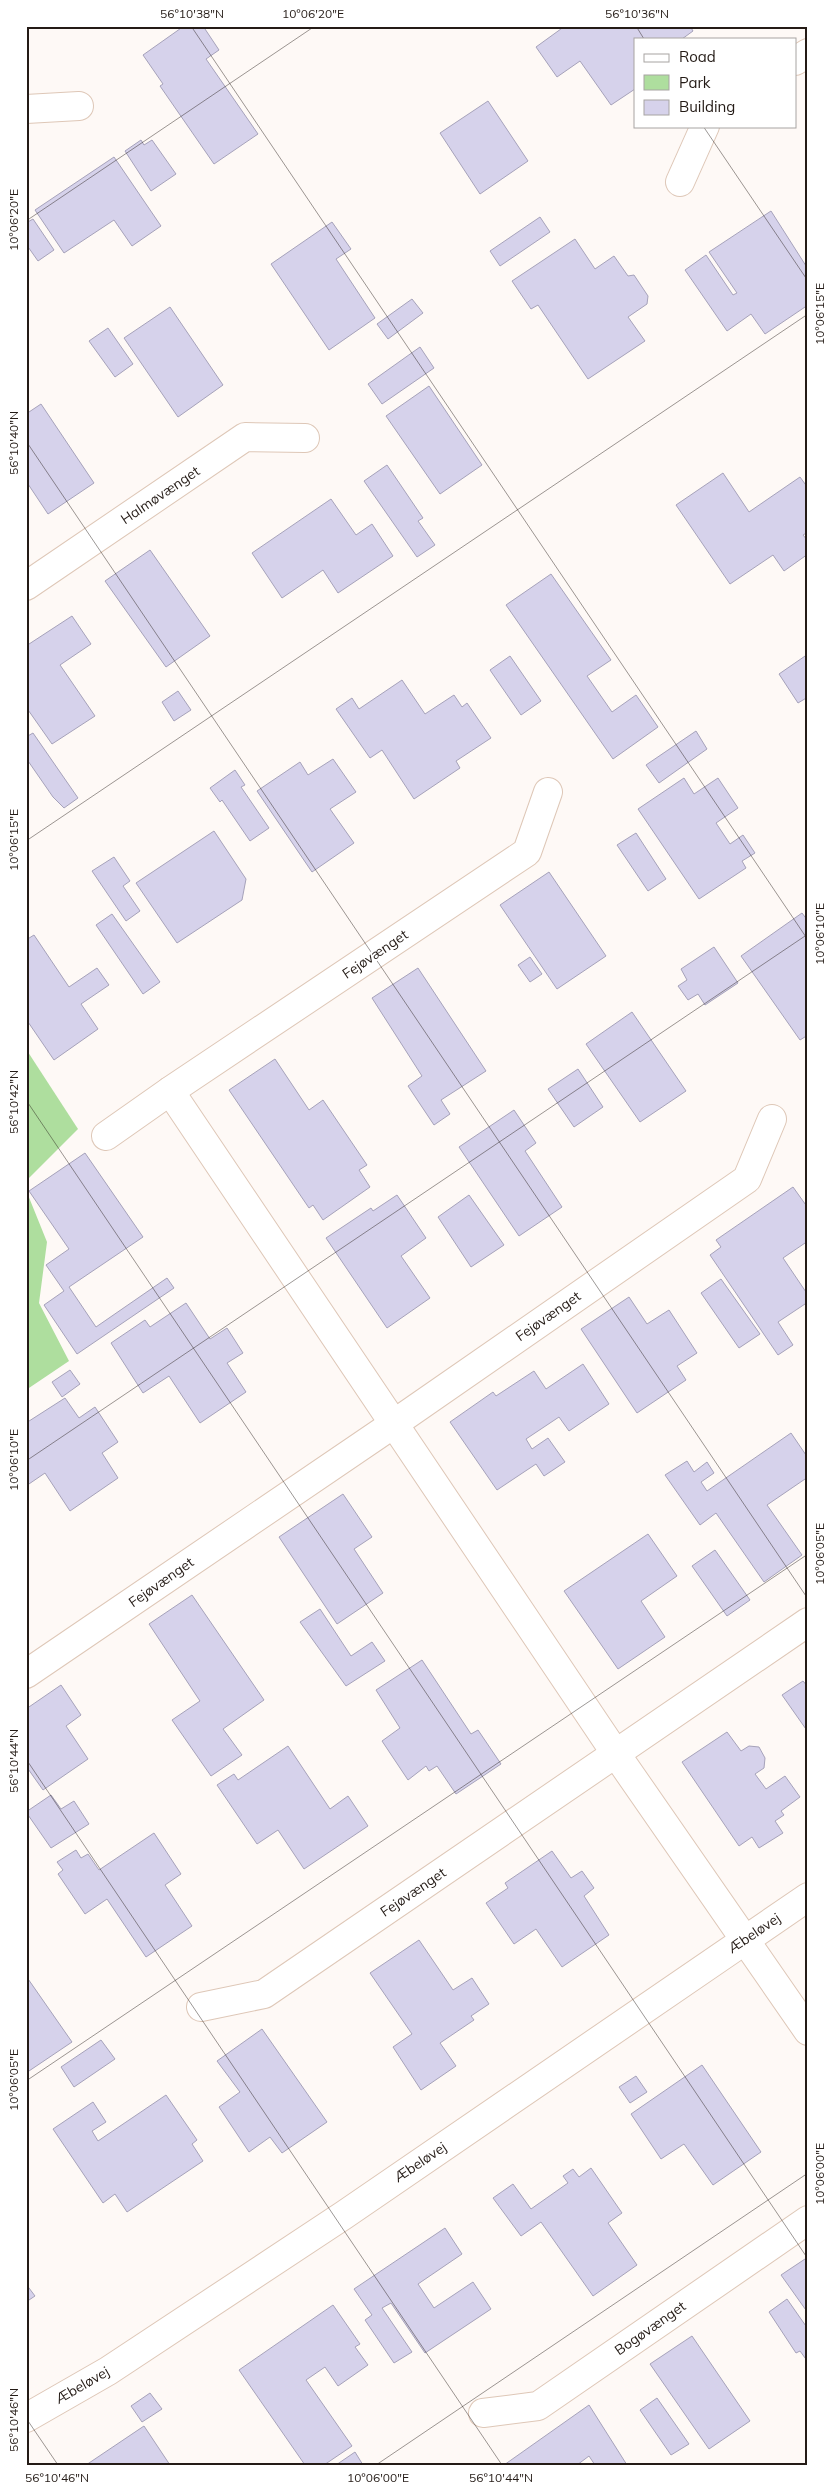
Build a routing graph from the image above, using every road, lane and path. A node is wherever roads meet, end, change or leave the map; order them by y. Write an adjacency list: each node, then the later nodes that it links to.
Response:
1 (808, 52): 2 (street)
2 (796, 60)
3 (79, 106): 4 (street)
4 (26, 109)
5 (704, 128): 6 (street)
6 (680, 182)
7 (305, 438): 8 (street, Halmøvænget)
8 (26, 586)
9 (548, 792): 10 (street, Fejøvænget)
10 (170, 1091): 12 (street, Fejøvænget); 13 (street)
11 (772, 1119): 13 (street, Fejøvænget)
12 (106, 1136)
13 (395, 1423): 15 (street, Fejøvænget); 16 (street)
14 (808, 1622): 16 (street, Fejøvænget)
15 (26, 1674)
16 (616, 1754): 18 (street); 19 (street, Fejøvænget)
17 (808, 1897): 18 (street, Æbeløvej)
18 (744, 1940): 20 (street); 23 (street, Æbeløvej)
19 (201, 2007)
20 (808, 2031)
21 (808, 2220): 22 (street, Bogøvænget)
22 (483, 2413)
23 (26, 2418)

